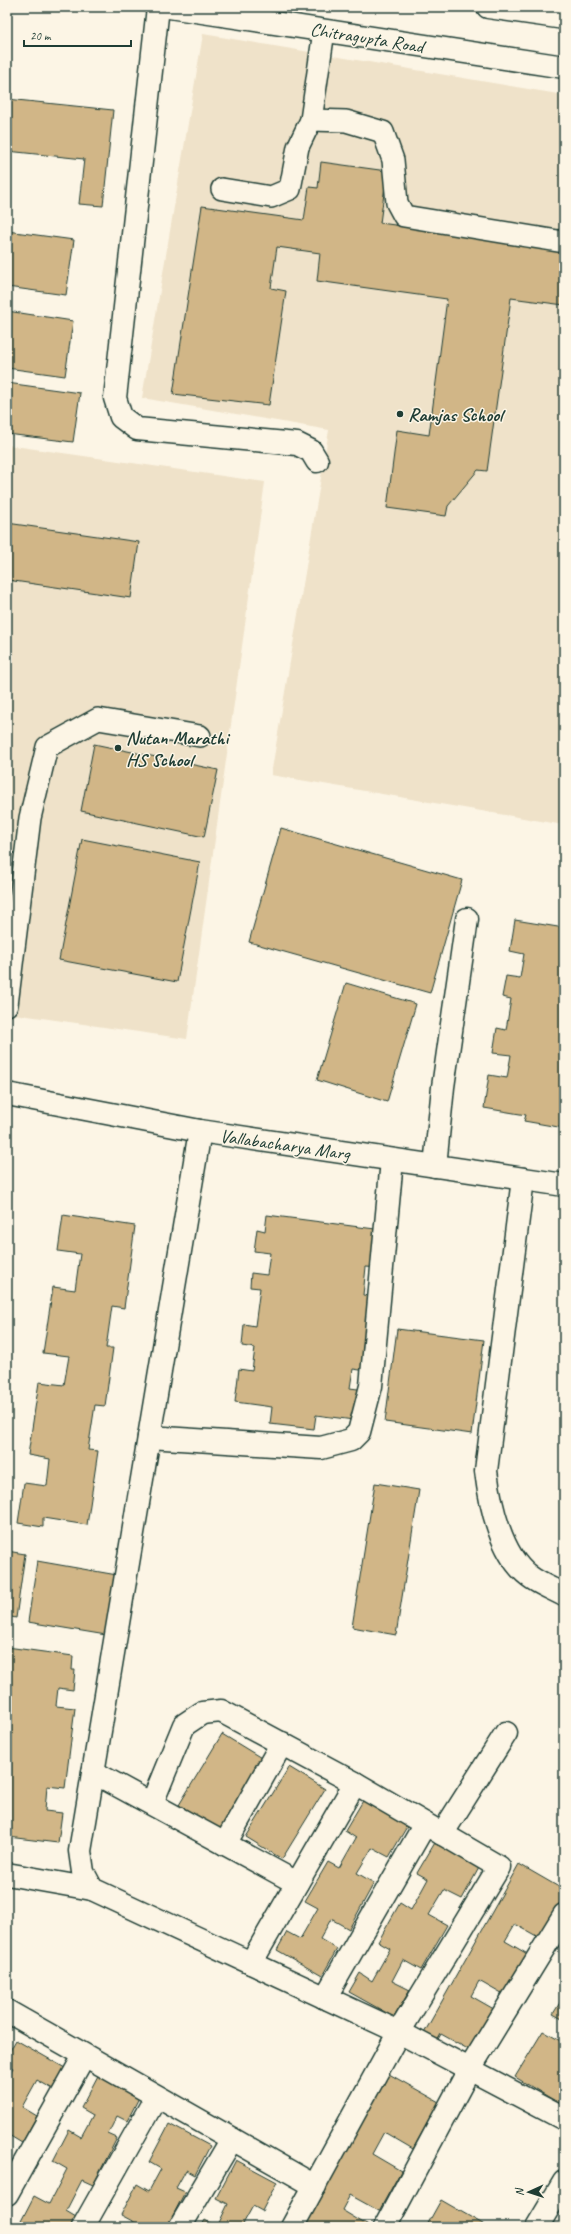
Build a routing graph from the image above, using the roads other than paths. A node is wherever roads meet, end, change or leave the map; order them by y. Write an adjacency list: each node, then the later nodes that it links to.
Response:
1 (158, 7): 11 (street)
2 (169, 7): 6 (street, Chitragupta Road)
3 (488, 7): 4 (street)
4 (522, 10): 5 (street)
5 (564, 18)
6 (324, 31): 7 (street, Chitragupta Road); 8 (lane)
7 (564, 67)
8 (311, 120): 9 (lane); 10 (lane)
9 (222, 189)
10 (564, 242)
11 (316, 461)
12 (200, 736): 14 (lane)
13 (467, 919): 18 (street)
14 (7, 1005)
15 (7, 1094): 16 (street, Vallabacharya Marg)
16 (200, 1131): 17 (street, Vallabacharya Marg); 21 (street)
17 (392, 1160): 18 (street, Vallabacharya Marg); 21 (street)
18 (435, 1166): 19 (street, Vallabacharya Marg)
19 (523, 1179): 20 (street, Vallabacharya Marg); 22 (street)
20 (564, 1185)
21 (149, 1437): 25 (street)
22 (564, 1596)
23 (506, 1733): 28 (street)
24 (282, 1743): 26 (street); 27 (street); 29 (street)
25 (94, 1772): 27 (street); 32 (street)
26 (355, 1783): 28 (street); 31 (street)
27 (152, 1803): 29 (street)
28 (434, 1829): 35 (street); 37 (street)
29 (225, 1844): 31 (street)
30 (7, 1874): 32 (street)
31 (297, 1883): 34 (street)
32 (92, 1889): 34 (street)
33 (564, 1915): 39 (street)
34 (251, 1963): 35 (street)
35 (325, 1998): 37 (street)
36 (8, 2014): 38 (street)
37 (399, 2032): 39 (street); 44 (street)
38 (84, 2056): 40 (street); 45 (street)
39 (469, 2070): 41 (street); 49 (street)
40 (156, 2097): 42 (street); 46 (street)
41 (564, 2119)
42 (232, 2139): 44 (street); 47 (street)
43 (564, 2182): 50 (street)
44 (315, 2186): 48 (street)
45 (7, 2194)
46 (83, 2227)
47 (180, 2227)
48 (292, 2227)
49 (386, 2227)
50 (537, 2227)

